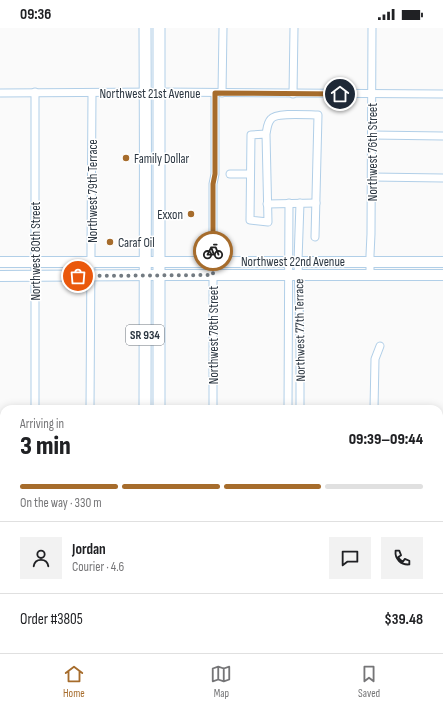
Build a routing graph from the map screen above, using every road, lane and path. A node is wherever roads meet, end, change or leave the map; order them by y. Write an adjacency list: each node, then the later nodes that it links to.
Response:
1 (145, 28): 7 (main road, SR 934)
2 (159, 28): 8 (main road, SR 934)
3 (223, 28): 11 (street, Northwest 78th Street)
4 (294, 28): 12 (street)
5 (372, 28): 13 (street, Northwest 76th Street)
6 (36, 92): 9 (street, Northwest 21st Avenue); 10 (street, Northwest 21st Avenue); 35 (street, Northwest 80th Street)
7 (146, 92): 8 (street, Northwest 21st Avenue); 10 (street, Northwest 21st Avenue); 23 (main road, SR 934)
8 (159, 92): 11 (street, Northwest 21st Avenue); 22 (main road, SR 934)
9 (0, 93)
10 (92, 93): 36 (street, Northwest 79th Terrace)
11 (219, 93): 12 (street, Northwest 21st Avenue); 31 (street, Northwest 78th Street)
12 (293, 94): 13 (street, Northwest 21st Avenue)
13 (372, 94): 14 (street, Northwest 21st Avenue); 16 (street, Northwest 76th Street)
14 (443, 94)
15 (266, 134): 19 (street); 26 (street); 27 (street)
16 (372, 135): 17 (street); 20 (street, Northwest 76th Street)
17 (443, 136)
18 (230, 174): 19 (street)
19 (250, 174): 27 (street)
20 (372, 177): 21 (street); 33 (street, Northwest 76th Street)
21 (443, 178)
22 (158, 185): 23 (main road); 30 (main road, SR 934)
23 (146, 186): 29 (main road, SR 934)
24 (289, 203): 25 (street); 27 (street); 32 (street, Northwest 77th Terrace)
25 (300, 203): 26 (street); 32 (street, Northwest 77th Terrace)
26 (316, 203): 28 (street)
27 (267, 204)
28 (315, 237)
29 (145, 261): 30 (main road, Northwest 22nd Avenue); 36 (main road, Northwest 22nd Avenue); 38 (main road, SR 934)
30 (159, 261): 31 (main road, Northwest 22nd Avenue); 39 (main road, SR 934)
31 (213, 261): 32 (main road, Northwest 22nd Avenue); 40 (street, Northwest 78th Street)
32 (293, 261): 33 (main road, Northwest 22nd Avenue); 41 (street, Northwest 77th Terrace)
33 (370, 261): 37 (main road, Northwest 22nd Avenue); 42 (street, Northwest 76th Street)
34 (0, 262): 35 (main road, Northwest 22nd Avenue)
35 (36, 262): 36 (main road, Northwest 22nd Avenue); 45 (street, Northwest 80th Street)
36 (91, 262): 46 (street, Northwest 79th Terrace)
37 (443, 262)
38 (145, 275): 39 (main road, Northwest 22nd Avenue); 46 (main road, Northwest 22nd Avenue); 48 (main road, SR 934)
39 (159, 275): 40 (main road, Northwest 22nd Avenue); 49 (main road, SR 934)
40 (213, 275): 41 (main road, Northwest 22nd Avenue); 54 (street, Northwest 78th Street)
41 (294, 275): 42 (main road, Northwest 22nd Avenue); 55 (street, Northwest 77th Terrace); 56 (street, Northwest 77th Terrace)
42 (370, 275): 43 (main road, Northwest 22nd Avenue)
43 (443, 275)
44 (0, 276): 45 (main road, Northwest 22nd Avenue)
45 (36, 276): 46 (main road, Northwest 22nd Avenue); 50 (street, Northwest 80th Street)
46 (91, 276): 51 (street, Northwest 79th Terrace)
47 (380, 346): 57 (street)
48 (145, 351): 49 (main road); 52 (main road, SR 934)
49 (159, 390): 53 (main road, SR 934)
50 (35, 405)
51 (90, 405)
52 (145, 405)
53 (159, 405)
54 (213, 405)
55 (288, 405)
56 (300, 405)
57 (374, 405)

